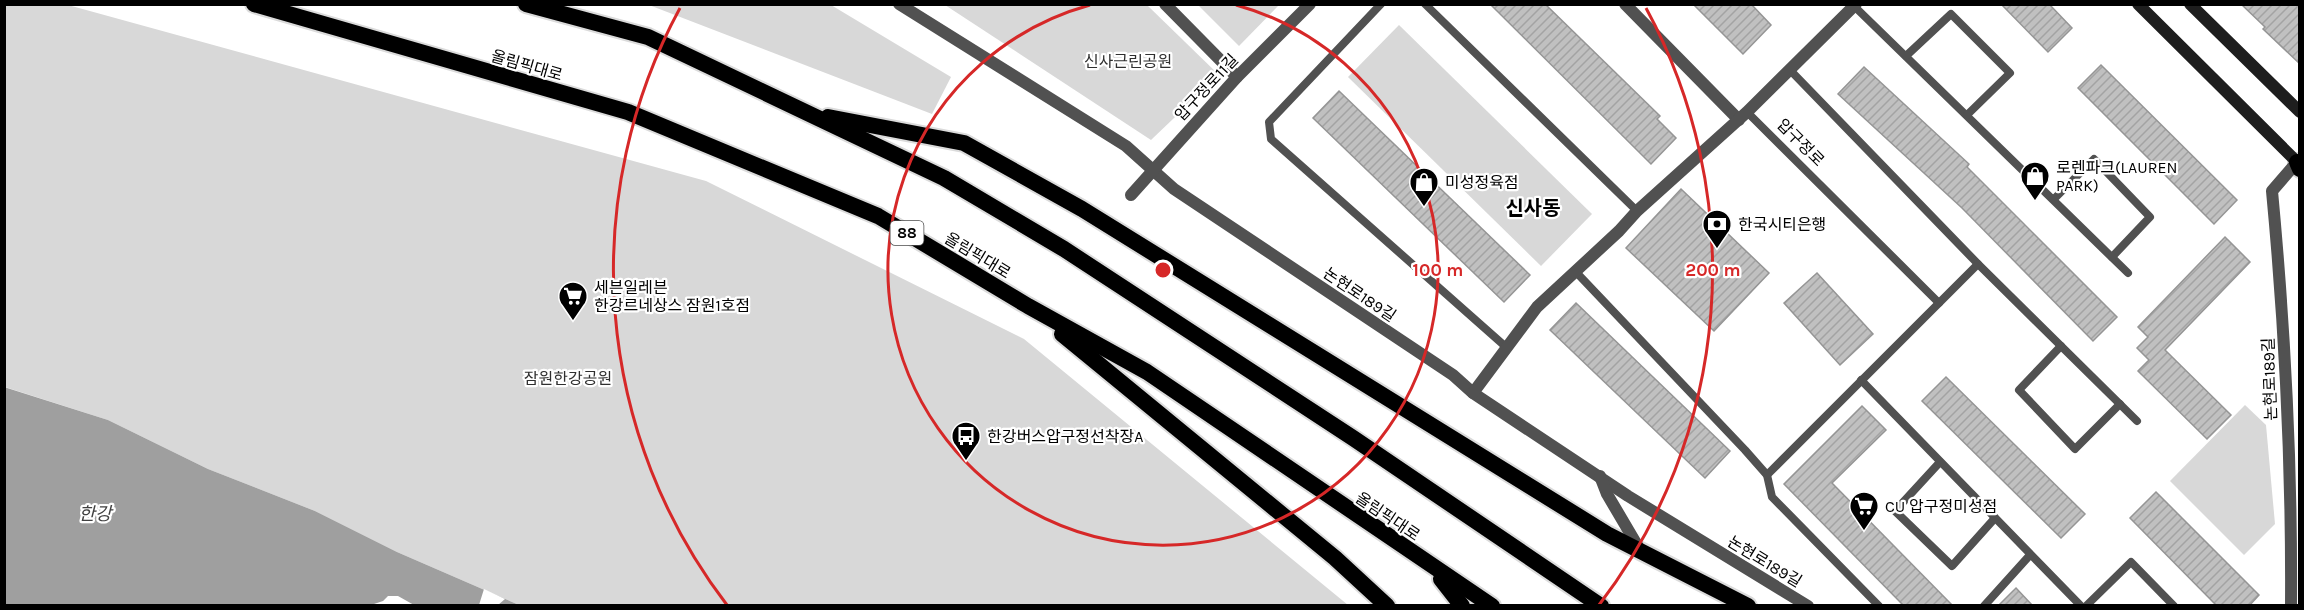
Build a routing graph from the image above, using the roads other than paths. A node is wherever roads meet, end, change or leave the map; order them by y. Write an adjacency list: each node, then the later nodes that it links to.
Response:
1 (254, 4): 29 (highway, 올림픽대로 / 88)
2 (526, 4): 15 (highway)
3 (899, 4): 20 (street, 논현로189길)
4 (1165, 4): 14 (street)
5 (1310, 4): 14 (street, 압구정로11길)
6 (1381, 4): 31 (lane)
7 (1425, 4): 23 (lane)
8 (1625, 4): 18 (street)
9 (2138, 4): 19 (main road)
10 (2190, 4): 16 (main road)
11 (1855, 5): 12 (lane); 13 (street)
12 (1906, 56): 17 (lane); 17 (lane)
13 (1790, 70): 18 (street); 25 (lane)
14 (1237, 77): 20 (street, 압구정로11길)
15 (802, 112): 40 (highway); 46 (highway)
16 (2300, 112)
17 (1967, 115): 22 (lane)
18 (1743, 116): 23 (street); 28 (lane, 압구정로)
19 (2298, 165): 54 (street, 논현로189길)
20 (1154, 168): 21 (street, 압구정로11길); 33 (street, 논현로189길)
21 (1131, 195)
22 (2054, 199): 24 (lane); 24 (lane)
23 (1637, 211): 26 (street)
24 (2112, 257): 27 (lane)
25 (1978, 264): 28 (lane); 30 (lane)
26 (1575, 271): 31 (street); 38 (lane)
27 (2128, 273)
28 (1939, 303): 32 (lane)
29 (1028, 306): 42 (highway, 올림픽대로 / 88); 43 (highway)
30 (2061, 346): 34 (lane); 34 (lane)
31 (1506, 347): 33 (street)
32 (1861, 380): 36 (lane); 38 (lane)
33 (1473, 393): 37 (street, 논현로189길)
34 (2120, 404): 35 (lane)
35 (2137, 421)
36 (1940, 462): 39 (lane); 39 (lane)
37 (1599, 475): 40 (street); 48 (street, 논현로189길)
38 (1767, 475): 49 (lane)
39 (1995, 518): 41 (lane)
40 (1640, 551): 47 (highway)
41 (2030, 555): 50 (lane); 51 (lane)
42 (1433, 568): 44 (highway); 45 (highway, 올림픽대로 / 88)
43 (1387, 606)
44 (1462, 606)
45 (1492, 606)
46 (1602, 606)
47 (1748, 606)
48 (1808, 606)
49 (1879, 606)
50 (1984, 606)
51 (2081, 606)
52 (2086, 606): 53 (lane)
53 (2174, 606)
54 (2291, 606)

